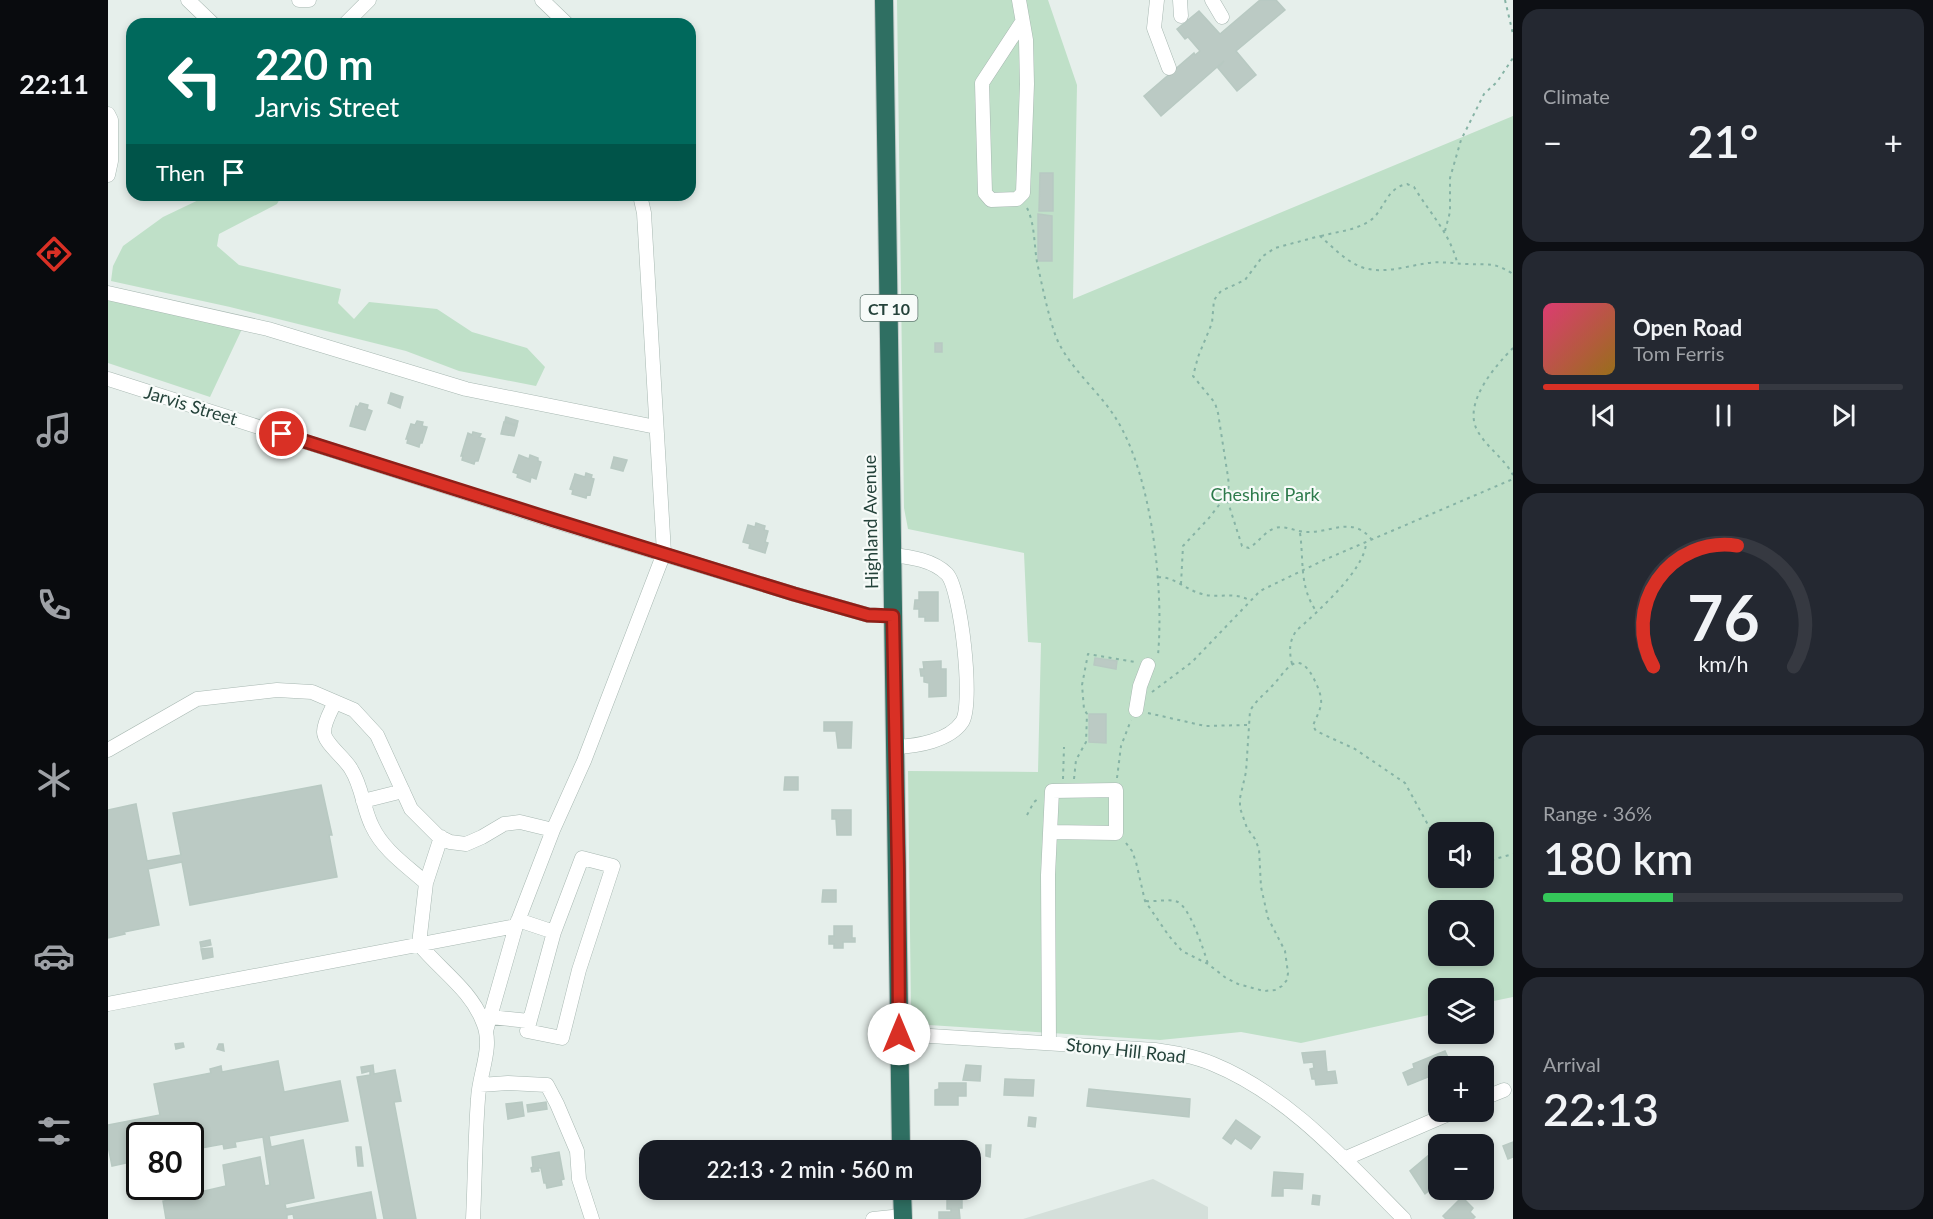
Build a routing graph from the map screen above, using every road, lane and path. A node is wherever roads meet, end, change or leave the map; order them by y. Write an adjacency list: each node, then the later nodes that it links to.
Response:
1 (299, 0): 2 (street)
2 (309, 0)
3 (369, 0): 15 (street)
4 (542, 0): 16 (street)
5 (884, 0): 39 (highway, Highland Avenue / CT 10)
6 (1019, 0): 17 (street)
7 (1157, 0): 20 (street)
8 (1180, 0): 12 (street)
9 (1212, 0): 13 (street)
10 (1505, 0): 18 (path)
11 (197, 3): 14 (street)
12 (1181, 16)
13 (1222, 17)
14 (208, 18)
15 (351, 18)
16 (561, 18)
17 (1022, 22): 23 (street); 23 (street)
18 (1513, 34)
19 (1513, 58): 25 (path)
20 (1169, 68)
21 (108, 114): 22 (street)
22 (108, 175)
23 (1021, 197): 41 (path)
24 (641, 201): 32 (street)
25 (1445, 231): 26 (path); 27 (path)
26 (1320, 236): 27 (path); 34 (path)
27 (1457, 262): 28 (path)
28 (1513, 274)
29 (108, 293): 32 (street)
30 (1513, 348): 33 (path)
31 (108, 379): 38 (street, Jarvis Street)
32 (656, 427): 38 (street)
33 (1513, 477): 36 (path)
34 (1226, 496): 35 (path); 42 (path)
35 (1300, 532): 36 (path); 40 (path)
36 (1372, 540): 37 (path)
37 (1366, 543): 40 (path); 44 (path)
38 (664, 553): 45 (street, Jarvis Street); 59 (street)
39 (892, 555): 45 (highway, Highland Avenue / CT 10); 51 (street)
40 (1302, 569): 43 (path); 44 (path)
41 (1158, 577): 42 (path); 47 (path)
42 (1181, 584): 43 (path)
43 (1249, 600): 49 (path)
44 (1316, 611): 46 (path)
45 (893, 616): 51 (highway, Highland Avenue / CT 10)
46 (1292, 664): 50 (path); 58 (path)
47 (1148, 665): 49 (street); 56 (path)
48 (335, 702): 53 (street); 55 (street); 57 (street)
49 (1136, 710): 50 (path); 54 (path)
50 (1248, 725): 70 (path)
51 (896, 747): 75 (highway, Highland Avenue / CT 10)
52 (1064, 747): 56 (path)
53 (108, 750)
54 (1116, 790): 56 (street); 61 (street)
55 (403, 791): 57 (street); 62 (street)
56 (1068, 791): 60 (street)
57 (363, 801): 65 (street)
58 (1428, 825)
59 (553, 830): 62 (street); 67 (street)
60 (1052, 832): 61 (street); 76 (street)
61 (1116, 832): 66 (path)
62 (441, 837): 65 (street)
63 (1513, 854): 64 (path)
64 (1494, 859)
65 (426, 883): 69 (street)
66 (1145, 901): 70 (path); 70 (path)
67 (517, 924): 68 (street); 69 (street); 72 (street)
68 (554, 932): 73 (street); 73 (street)
69 (419, 944): 71 (street); 74 (street)
70 (1208, 964)
71 (108, 1004)
72 (490, 1017): 73 (street); 74 (street)
73 (529, 1021)
74 (486, 1031): 77 (street)
75 (899, 1034): 76 (street, Stony Hill Road); 81 (highway, Highland Avenue / CT 10)
76 (1049, 1042): 82 (street, Stony Hill Road)
77 (480, 1085): 85 (street); 86 (street)
78 (1504, 1090): 79 (street)
79 (1494, 1094)
80 (1430, 1122): 82 (street)
81 (901, 1140)
82 (1344, 1159): 88 (street, Stony Hill Road)
83 (902, 1200): 84 (highway)
84 (902, 1217): 87 (street)
85 (473, 1219)
86 (592, 1219)
87 (873, 1219)
88 (1404, 1219)

